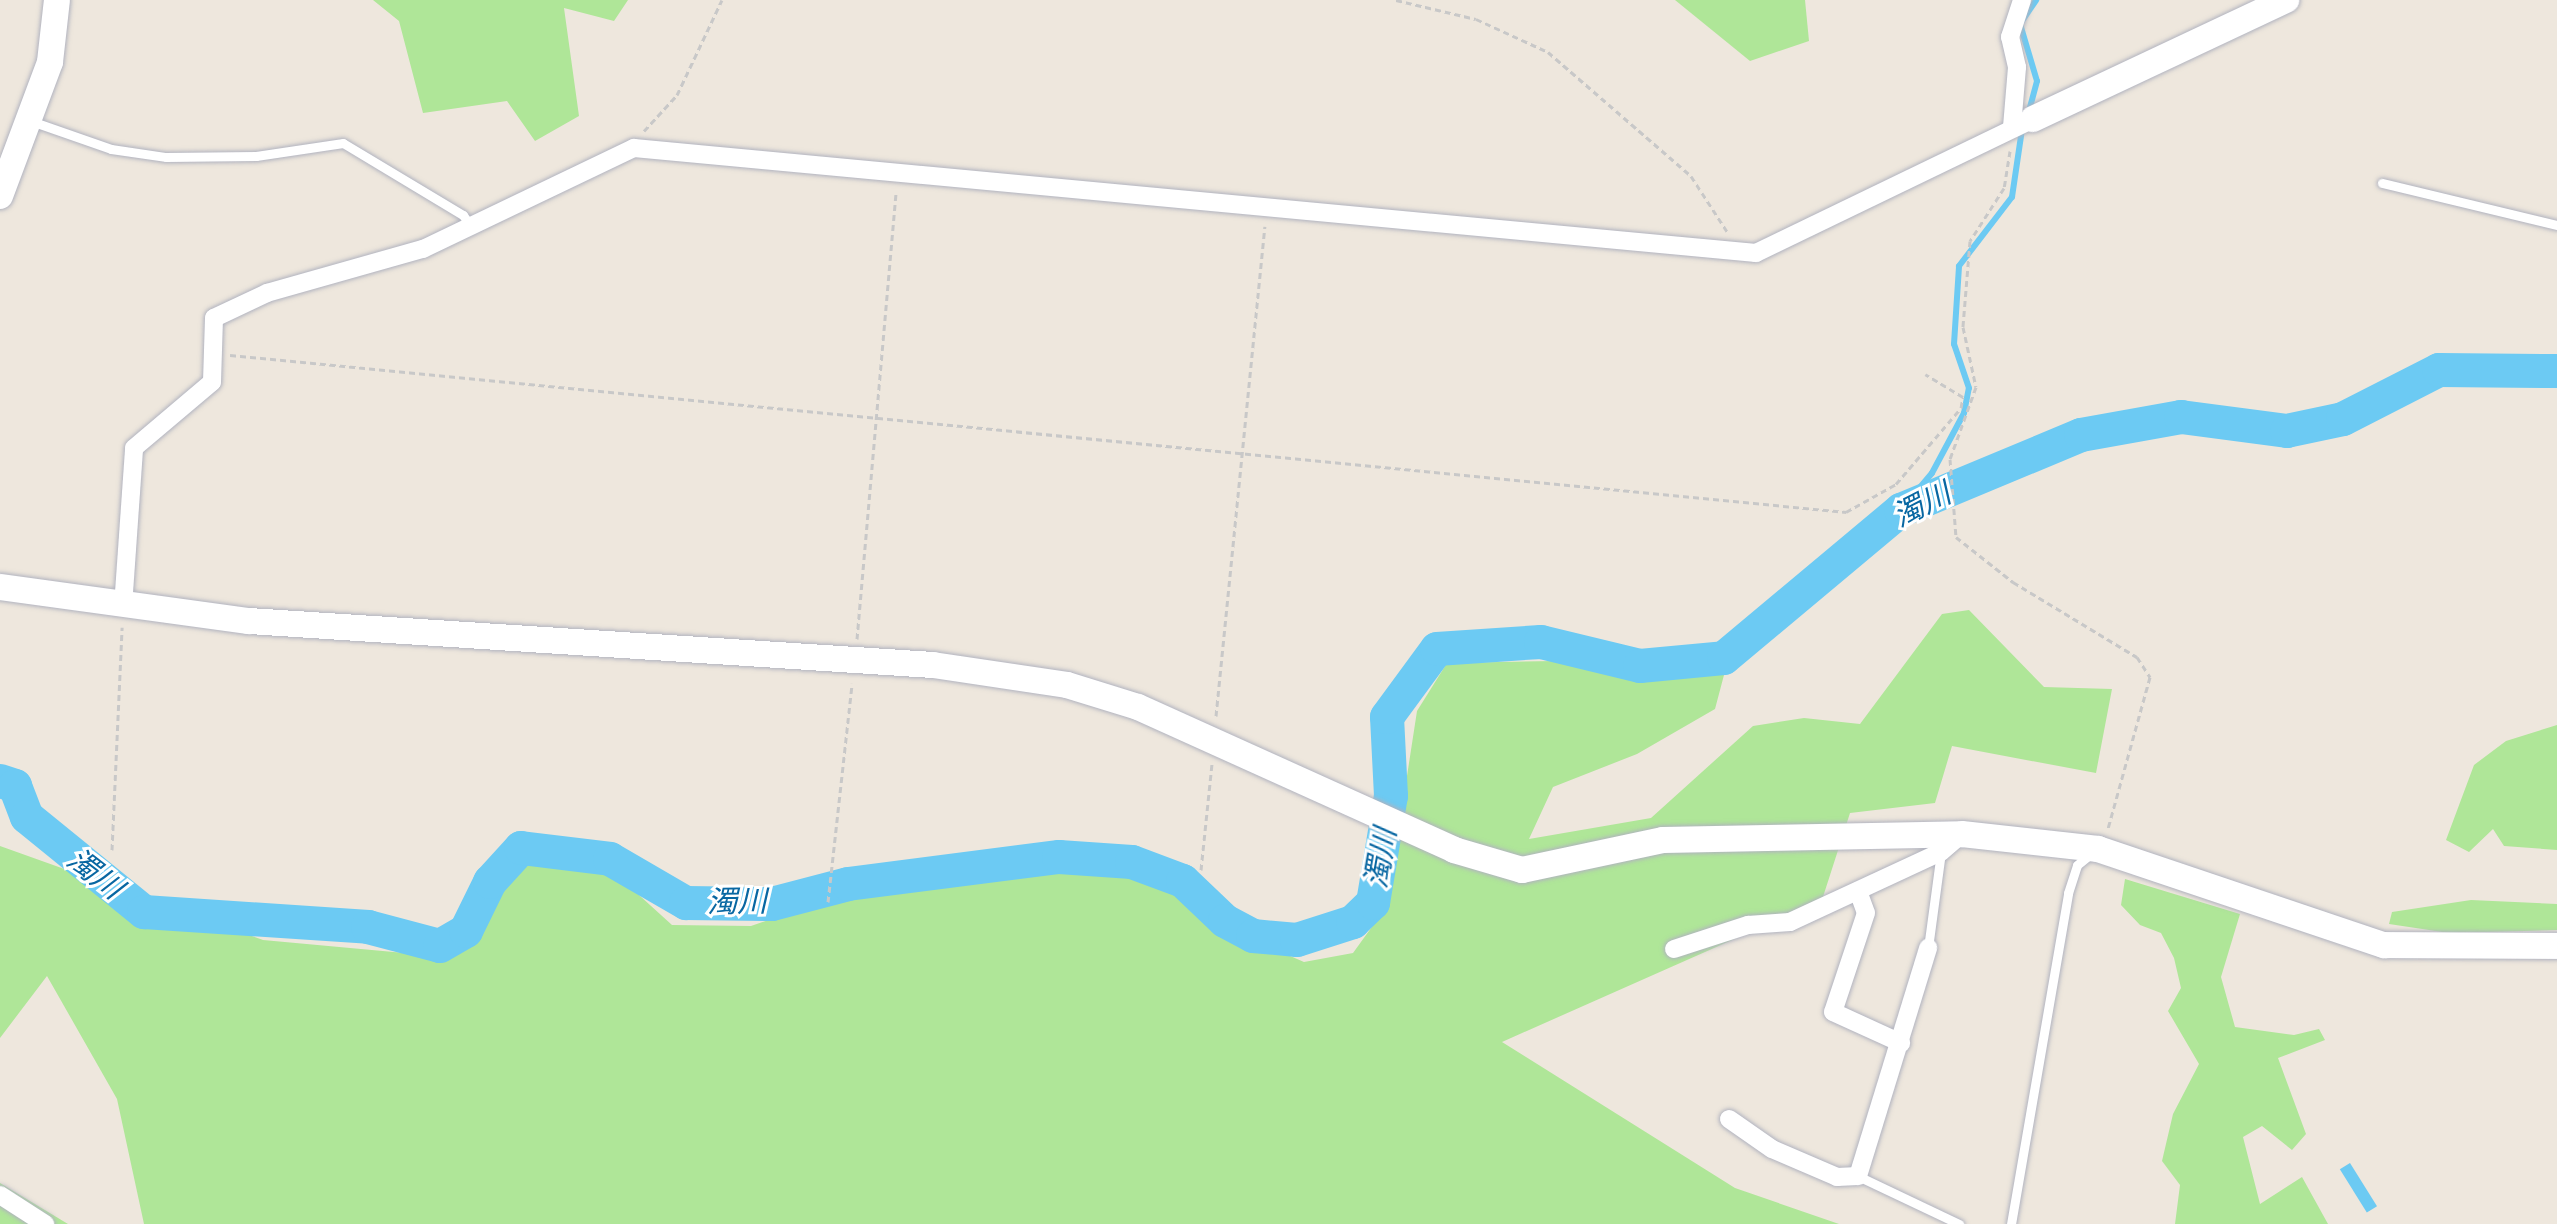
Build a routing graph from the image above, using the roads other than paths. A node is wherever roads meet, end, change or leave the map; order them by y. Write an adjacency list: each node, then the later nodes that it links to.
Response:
1 (57, 0): 4 (street)
2 (2022, 0): 5 (street)
3 (2286, 0): 5 (street)
4 (28, 120): 7 (street); 9 (lane)
5 (2021, 124): 9 (street)
6 (2382, 183): 8 (lane)
7 (0, 196)
8 (2557, 225)
9 (471, 228): 11 (street)
10 (0, 587): 11 (street)
11 (123, 607): 12 (street)
12 (1962, 834): 13 (street); 14 (street)
13 (2098, 849): 16 (street); 25 (lane)
14 (1941, 852): 15 (street); 17 (lane)
15 (1858, 891): 18 (street); 19 (street)
16 (2557, 946)
17 (1928, 948): 19 (street)
18 (1674, 949)
19 (1901, 1043): 21 (street)
20 (1729, 1119): 21 (street)
21 (1858, 1176): 24 (lane)
22 (0, 1195): 23 (street)
23 (45, 1224)
24 (1959, 1224)
25 (2011, 1224)

